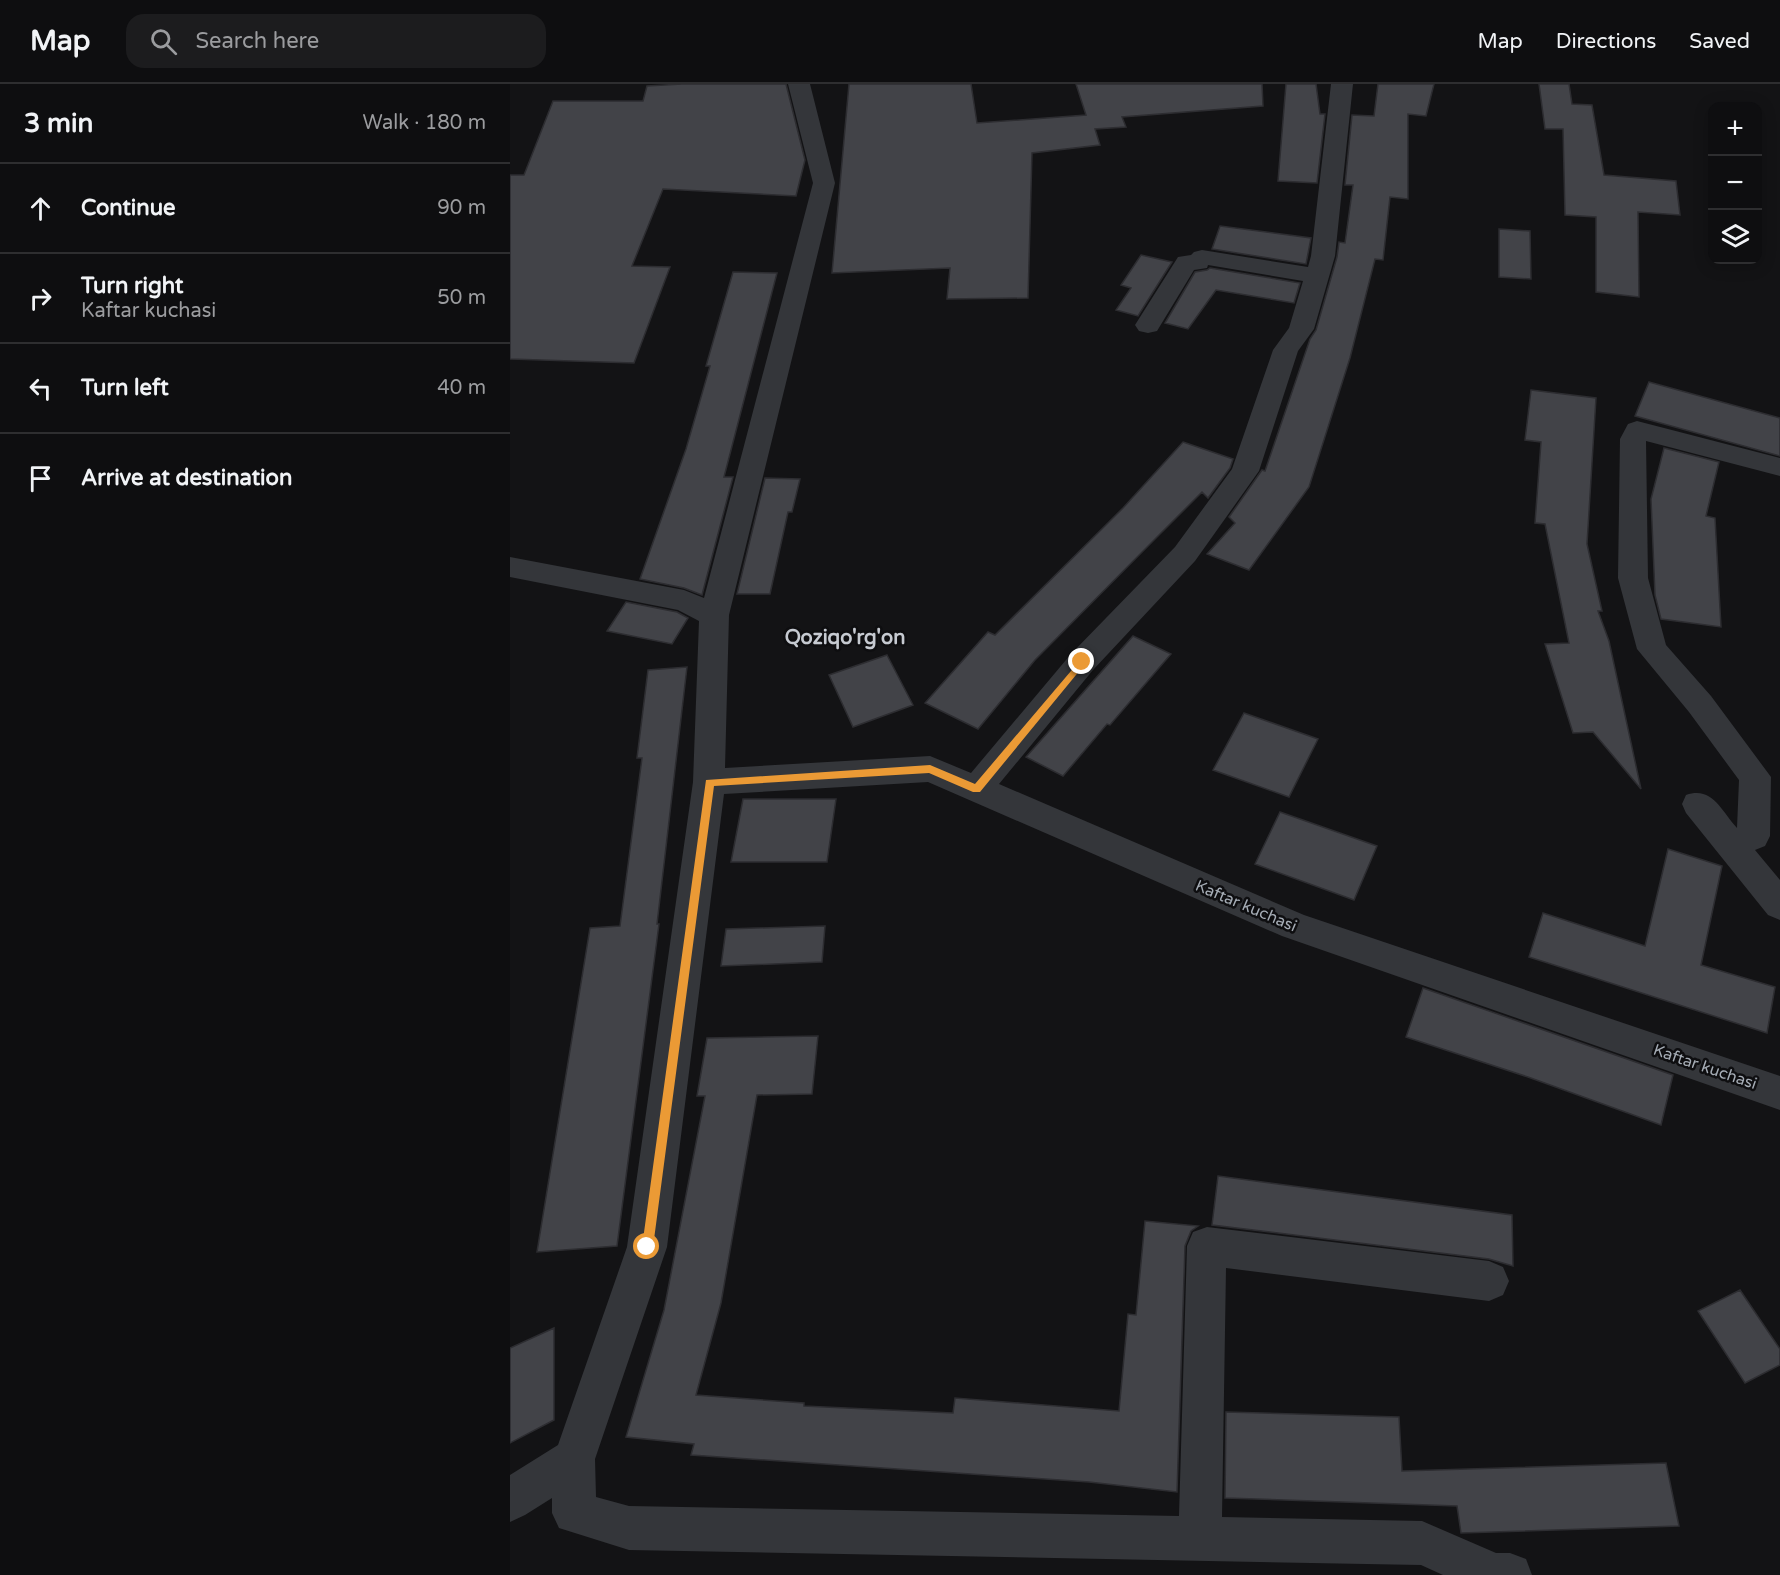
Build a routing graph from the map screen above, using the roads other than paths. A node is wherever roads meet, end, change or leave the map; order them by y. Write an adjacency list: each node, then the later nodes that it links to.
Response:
1 (799, 84): 7 (street)
2 (1342, 84): 3 (street)
3 (1317, 276): 4 (street); 9 (street)
4 (1148, 325)
5 (1780, 466): 11 (street)
6 (510, 567): 7 (street)
7 (714, 615): 8 (street)
8 (709, 782): 9 (street, Kaftar kuchasi); 15 (street)
9 (976, 789): 13 (street, Kaftar kuchasi)
10 (1698, 804): 11 (street)
11 (1731, 846): 12 (street)
12 (1780, 905)
13 (1780, 1093)
14 (1489, 1281): 17 (street)
15 (574, 1459): 16 (street); 17 (street)
16 (510, 1500)
17 (1200, 1539): 18 (street)
18 (1510, 1575)

